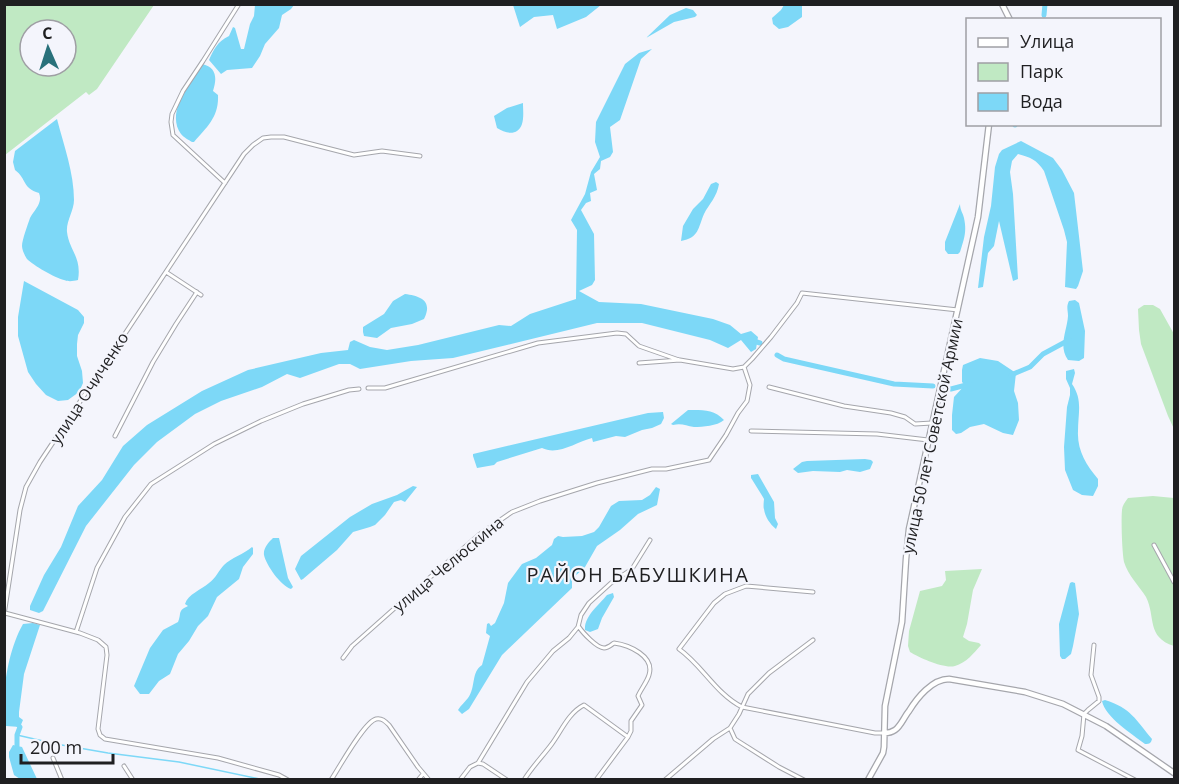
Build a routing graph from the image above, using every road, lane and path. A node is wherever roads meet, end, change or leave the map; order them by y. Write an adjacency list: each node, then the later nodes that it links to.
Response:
1 (239, 4): 6 (street)
2 (1002, 4): 3 (main road)
3 (1009, 18)
4 (989, 126): 8 (main road, улица 50 лет Советской Армии)
5 (420, 156): 6 (street, улица Очиченко)
6 (225, 183): 7 (street, улица Очиченко)
7 (167, 270): 17 (street); 23 (street, улица Очиченко)
8 (958, 310): 11 (street); 15 (main road, улица 50 лет Советской Армии)
9 (680, 360): 10 (street); 11 (street); 13 (street)
10 (639, 363)
11 (744, 366): 28 (street, улица Челюскина)
12 (769, 387): 15 (street)
13 (368, 388)
14 (359, 389): 25 (street)
15 (932, 423): 18 (main road, улица 50 лет Советской Армии)
16 (751, 431): 18 (street)
17 (115, 436)
18 (928, 440): 32 (main road, улица 50 лет Советской Армии)
19 (650, 540): 24 (street)
20 (1154, 544): 21 (street)
21 (1174, 582)
22 (813, 592): 29 (street)
23 (5, 614): 25 (street)
24 (578, 627): 33 (street); 35 (street)
25 (76, 632): 41 (street)
26 (813, 640): 29 (street)
27 (1094, 645): 30 (street)
28 (343, 658)
29 (742, 707): 31 (street); 32 (street)
30 (1084, 714): 32 (main road); 37 (main road); 52 (street)
31 (730, 728): 49 (street); 50 (street)
32 (885, 733): 51 (main road, улица 50 лет Советской Армии)
33 (628, 738): 47 (street); 48 (street)
34 (53, 758): 39 (street)
35 (478, 763): 45 (street); 46 (street)
36 (124, 766): 40 (street)
37 (1174, 773)
38 (423, 774): 42 (street); 43 (street); 44 (street)
39 (62, 780)
40 (133, 780)
41 (288, 780)
42 (331, 780)
43 (418, 780)
44 (429, 780)
45 (460, 780)
46 (507, 780)
47 (525, 780)
48 (596, 780)
49 (665, 780)
50 (804, 780)
51 (868, 780)
52 (1135, 780)

